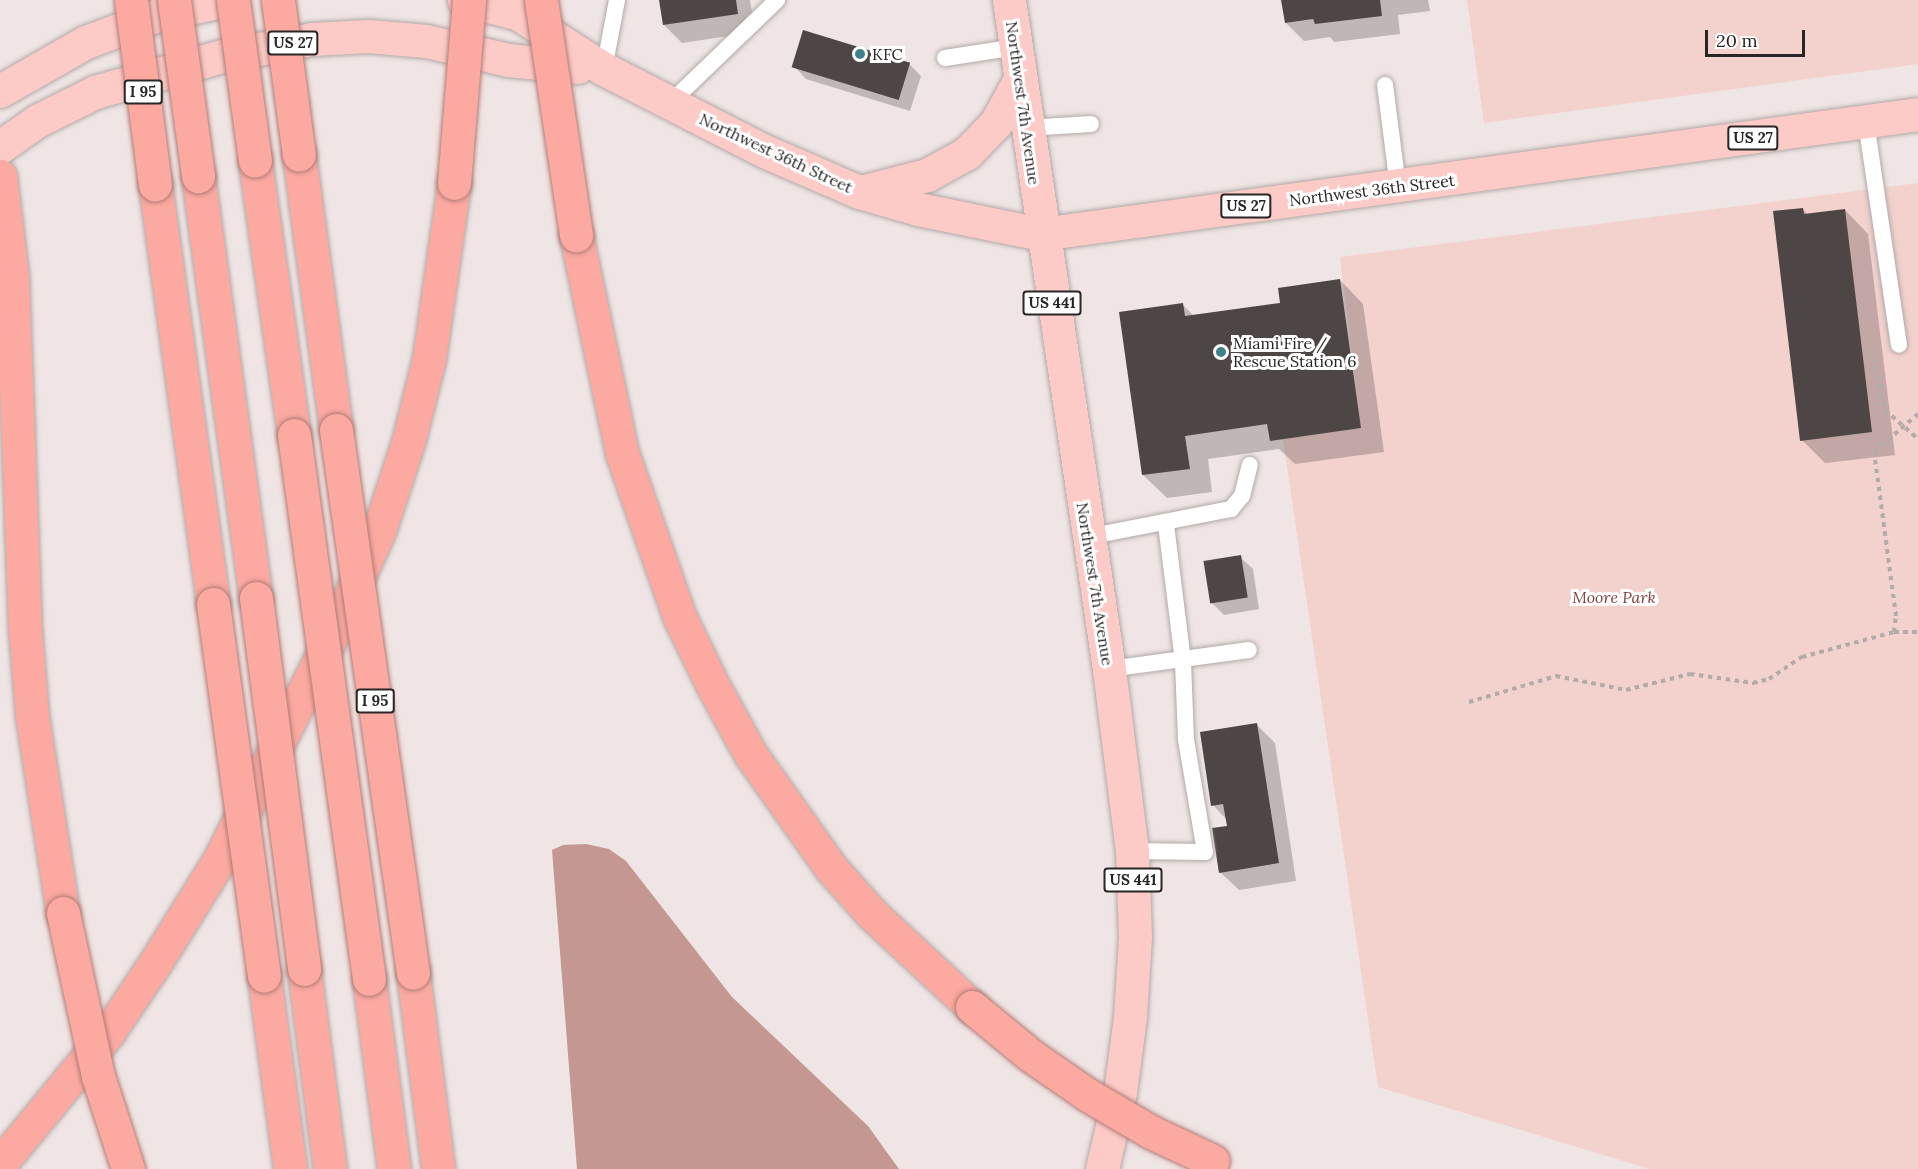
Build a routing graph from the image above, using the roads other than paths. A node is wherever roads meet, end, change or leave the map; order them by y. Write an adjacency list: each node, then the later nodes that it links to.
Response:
1 (130, 0): 39 (highway, I 95, bridge)
2 (174, 0): 40 (highway, bridge)
3 (227, 0): 17 (main road)
4 (234, 0): 41 (highway, bridge)
5 (278, 0): 42 (highway, I 95, bridge)
6 (464, 0): 14 (main road, Northwest 36th Street / US 27)
7 (469, 0): 36 (highway, bridge)
8 (540, 0): 37 (highway, bridge)
9 (617, 0): 14 (lane)
10 (777, 0): 18 (lane)
11 (1009, 0): 12 (main road, Northwest 7th Avenue / US 441)
12 (1016, 47): 13 (lane); 15 (main road, Northwest 7th Avenue / US 441)
13 (945, 58)
14 (604, 69): 18 (main road, Northwest 36th Street / US 27); 23 (main road, Northwest 36th Street / US 27)
15 (1020, 79): 22 (main road, Northwest 7th Avenue / US 441); 26 (main road)
16 (1385, 85): 25 (lane)
17 (0, 92)
18 (670, 103): 26 (main road, Northwest 36th Street / US 27)
19 (1918, 114): 20 (main road, Northwest 36th Street / US 27)
20 (1866, 122): 25 (main road, Northwest 36th Street / US 27); 28 (lane)
21 (1091, 124): 22 (lane)
22 (1026, 128): 27 (main road, Northwest 7th Avenue / US 441)
23 (0, 147)
24 (0, 176): 38 (highway, bridge)
25 (1398, 187): 27 (main road, Northwest 36th Street / US 27)
26 (859, 192): 27 (main road, Northwest 36th Street / US 27)
27 (1041, 234): 31 (main road, Northwest 7th Avenue / US 441)
28 (1899, 345)
29 (1250, 465): 30 (lane)
30 (1166, 525): 31 (lane); 33 (lane)
31 (1087, 537): 34 (main road, Northwest 7th Avenue / US 441)
32 (1249, 650): 33 (lane)
33 (1183, 660): 34 (lane); 35 (lane)
34 (1109, 669): 35 (main road, Northwest 7th Avenue / US 441)
35 (1132, 851): 43 (main road, Northwest 7th Avenue / US 441)
36 (0, 1164)
37 (1223, 1165)
38 (128, 1169)
39 (290, 1169)
40 (330, 1169)
41 (394, 1169)
42 (438, 1169)
43 (1102, 1169)

